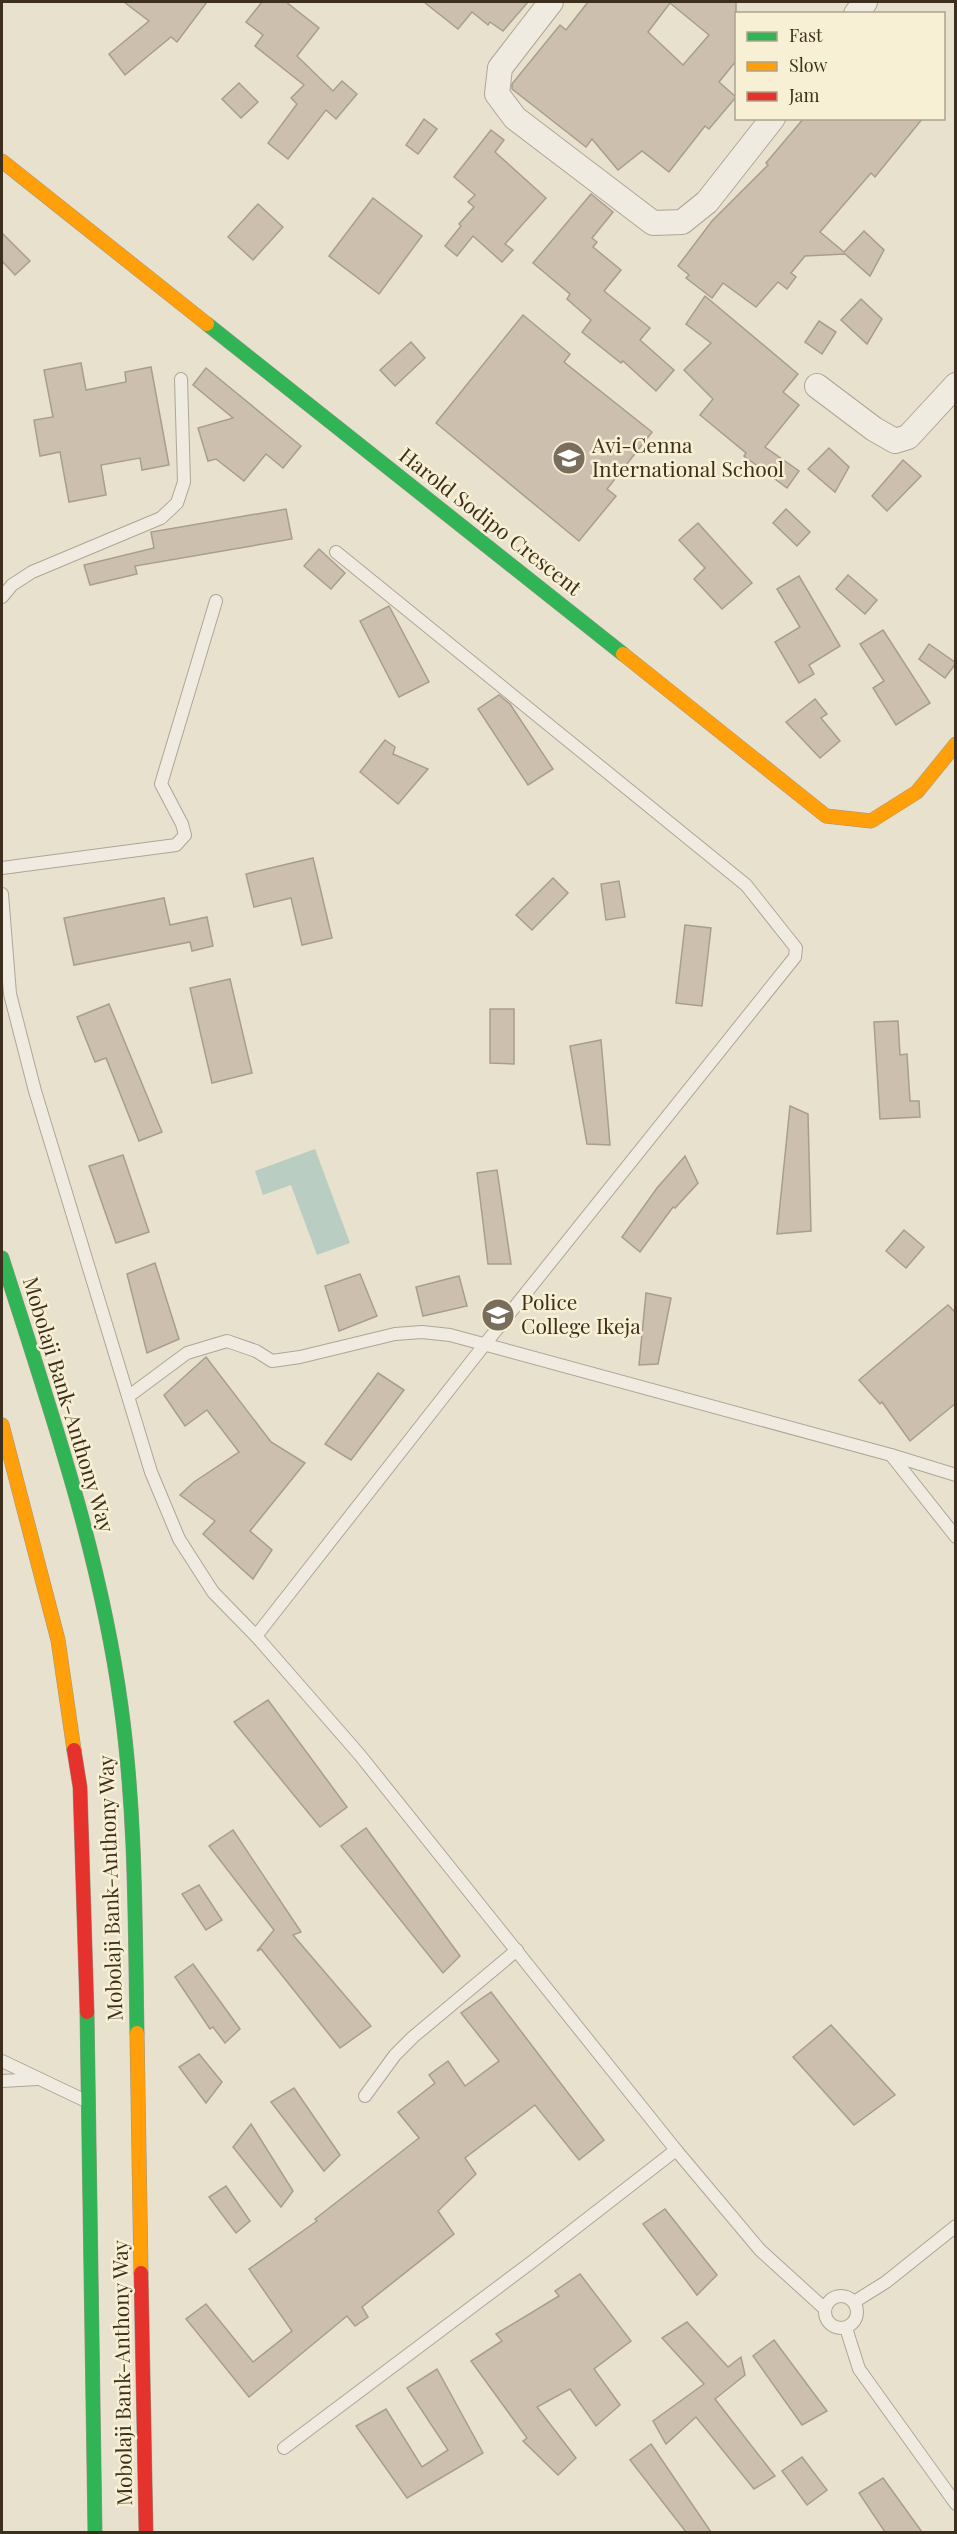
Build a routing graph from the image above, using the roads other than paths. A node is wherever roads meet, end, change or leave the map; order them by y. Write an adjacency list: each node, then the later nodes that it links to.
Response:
1 (551, 2): 2 (street)
2 (771, 120)
3 (2, 161): 10 (main road, Harold Sodipo Crescent)
4 (181, 379): 8 (lane)
5 (956, 385): 6 (street)
6 (817, 386)
7 (336, 552): 14 (lane)
8 (2, 597)
9 (216, 601): 11 (lane)
10 (956, 744)
11 (2, 868)
12 (2, 894): 15 (lane)
13 (2, 1258): 35 (main road, Mobolaji Bank-Anthony Way)
14 (485, 1344): 15 (lane); 17 (lane); 20 (lane)
15 (129, 1396): 20 (lane)
16 (2, 1425): 26 (main road, Mobolaji Bank-Anthony Way)
17 (891, 1455): 18 (lane); 19 (lane)
18 (956, 1475)
19 (956, 1537)
20 (256, 1636): 21 (lane)
21 (517, 1950): 25 (lane); 27 (lane)
22 (2, 2061): 23 (lane)
23 (41, 2079): 24 (lane); 26 (lane)
24 (2, 2080)
25 (365, 2096)
26 (90, 2102): 34 (main road, Mobolaji Bank-Anthony Way)
27 (676, 2150): 30 (lane); 32 (lane)
28 (956, 2226): 29 (lane)
29 (854, 2302): 30 (lane); 31 (lane)
30 (825, 2309): 31 (lane)
31 (846, 2328): 33 (lane)
32 (284, 2448)
33 (956, 2504)
34 (94, 2532)
35 (146, 2532)

